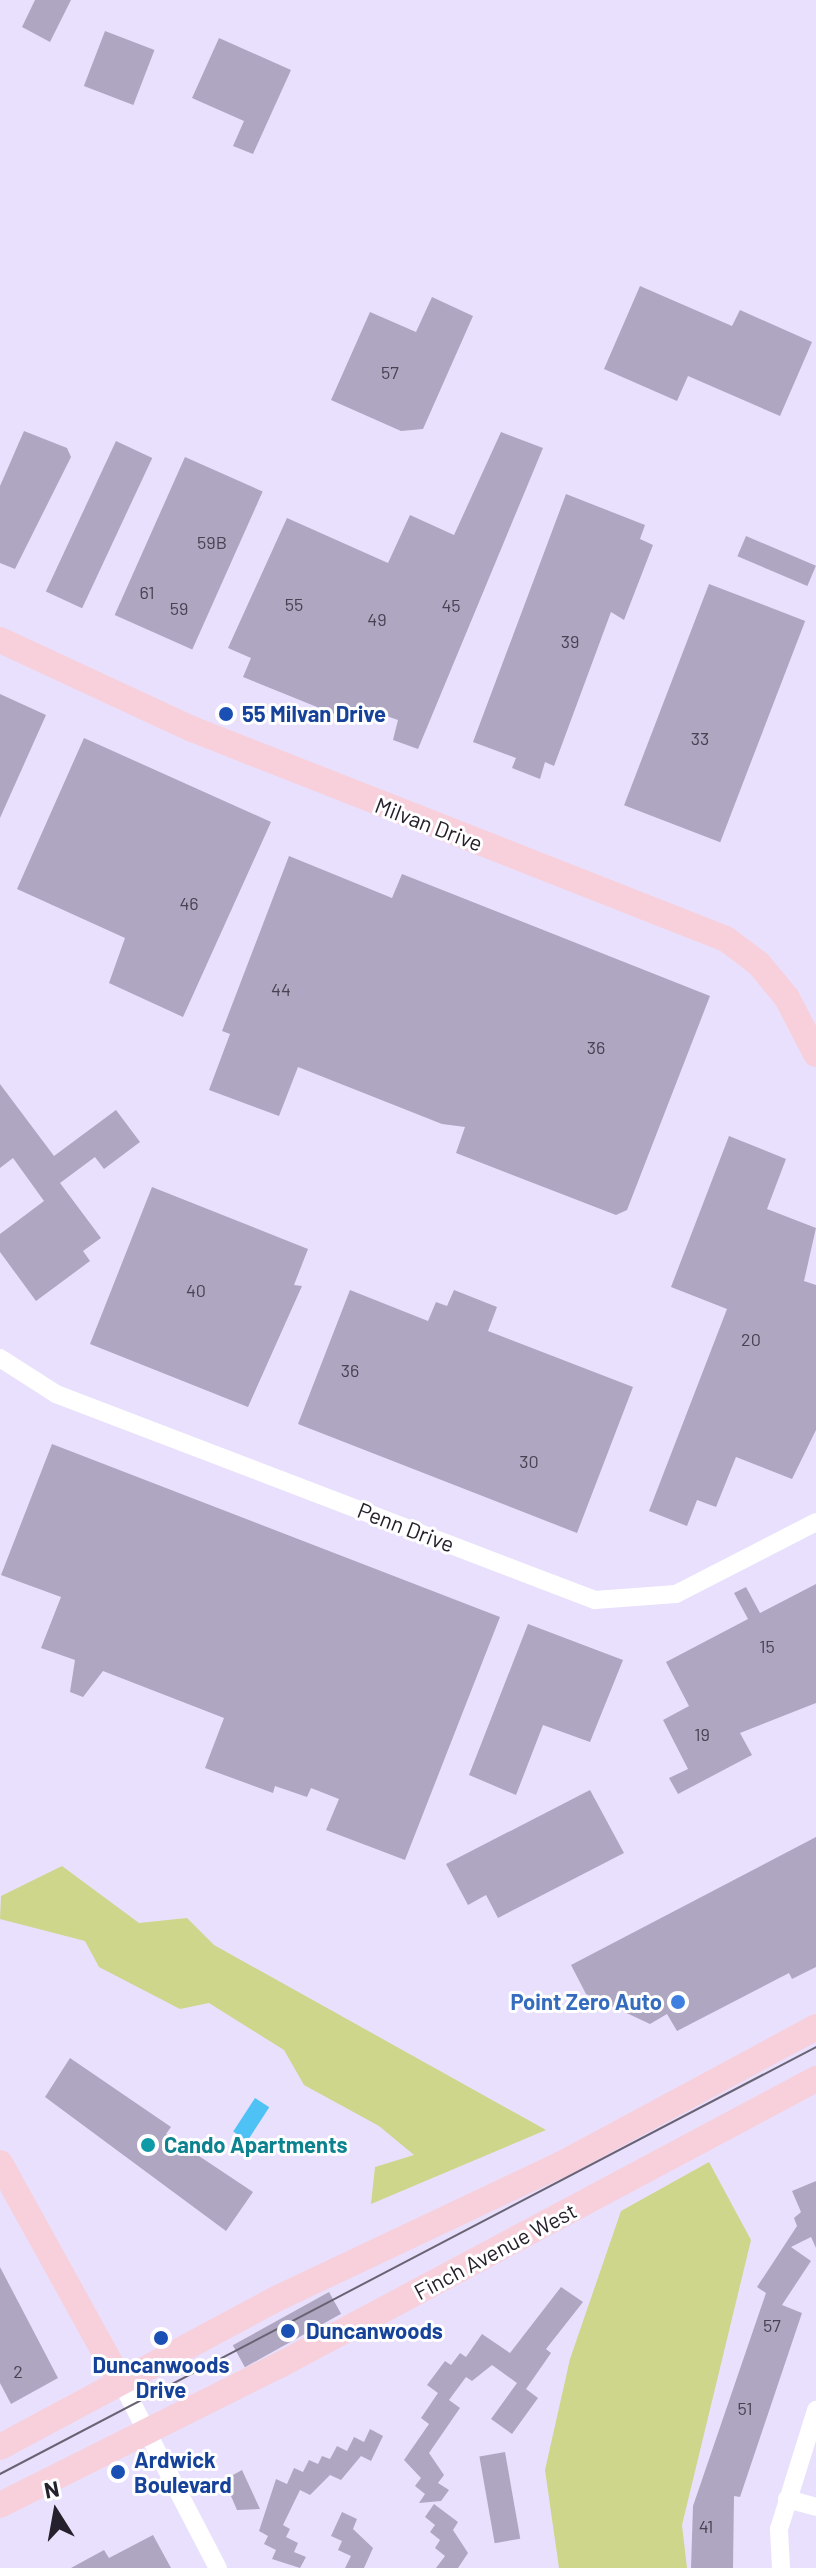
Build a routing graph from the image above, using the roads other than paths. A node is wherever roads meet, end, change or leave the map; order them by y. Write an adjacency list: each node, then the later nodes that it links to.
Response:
1 (0, 640): 2 (main road, Milvan Drive)
2 (816, 1054)
3 (0, 1358): 4 (street, Penn Drive)
4 (816, 1522)
5 (816, 2027): 8 (main road, Finch Avenue West)
6 (816, 2079): 10 (main road, Finch Avenue West)
7 (0, 2163): 8 (main road)
8 (120, 2380): 10 (street); 11 (main road, Finch Avenue West)
9 (816, 2410): 12 (street)
10 (147, 2432): 13 (main road, Finch Avenue West); 15 (street)
11 (0, 2447)
12 (787, 2499): 14 (street); 16 (street)
13 (0, 2505)
14 (816, 2507)
15 (218, 2568)
16 (781, 2568)

